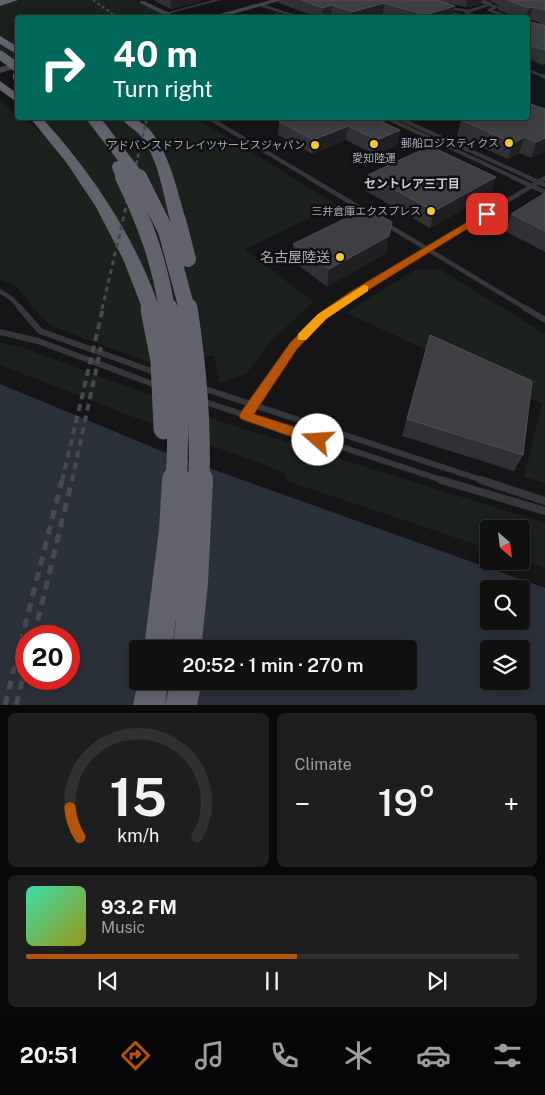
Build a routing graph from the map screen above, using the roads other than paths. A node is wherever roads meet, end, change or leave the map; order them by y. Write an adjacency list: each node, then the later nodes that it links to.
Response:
1 (7, 0): 10 (street)
2 (14, 0): 10 (highway)
3 (150, 0): 17 (street)
4 (219, 0): 17 (street)
5 (246, 0): 13 (street)
6 (279, 0): 13 (street)
7 (287, 0): 13 (street)
8 (476, 0): 12 (lane)
9 (483, 0): 12 (lane)
10 (0, 2)
11 (442, 5): 16 (lane)
12 (490, 5): 15 (lane); 25 (lane)
13 (261, 6): 19 (street); 20 (street); 21 (street); 21 (street)
14 (439, 9): 22 (lane)
15 (479, 9): 16 (lane); 24 (lane)
16 (460, 11): 23 (lane)
17 (167, 13): 18 (street)
18 (171, 15)
19 (221, 15)
20 (229, 15)
21 (287, 15)
22 (458, 15)
23 (472, 15)
24 (480, 15)
25 (503, 15)
26 (530, 23): 27 (lane)
27 (545, 27)
28 (0, 38): 30 (highway)
29 (0, 45): 32 (highway)
30 (15, 50)
31 (0, 55): 33 (highway, bridge)
32 (15, 56)
33 (15, 65)
34 (15, 68): 36 (street)
35 (530, 71): 37 (lane)
36 (0, 72): 39 (highway)
37 (545, 76)
38 (0, 84): 41 (highway)
39 (15, 86)
40 (0, 95): 42 (highway)
41 (15, 97)
42 (15, 107)
43 (31, 120): 51 (highway)
44 (38, 120): 51 (highway)
45 (80, 120): 67 (highway, bridge)
46 (95, 120): 69 (highway, bridge)
47 (130, 120): 70 (highway, bridge)
48 (212, 120): 57 (lane)
49 (390, 120): 55 (lane)
50 (402, 120): 53 (lane)
51 (68, 157): 67 (highway, bridge)
52 (545, 178): 53 (lane)
53 (538, 182): 54 (lane); 55 (lane)
54 (545, 185)
55 (532, 186): 56 (lane); 57 (lane)
56 (545, 192)
57 (428, 250): 59 (lane); 63 (lane)
58 (0, 291): 63 (lane)
59 (545, 320)
60 (0, 332): 61 (lane)
61 (183, 395)
62 (191, 397): 64 (lane)
63 (252, 405): 64 (lane); 65 (lane)
64 (246, 416): 66 (lane)
65 (545, 500)
66 (545, 511)
67 (171, 553): 68 (highway, bridge)
68 (159, 640)
69 (188, 640)
70 (197, 640)
71 (152, 690): 73 (highway)
72 (184, 690): 74 (highway)
73 (150, 705)
74 (181, 705)

